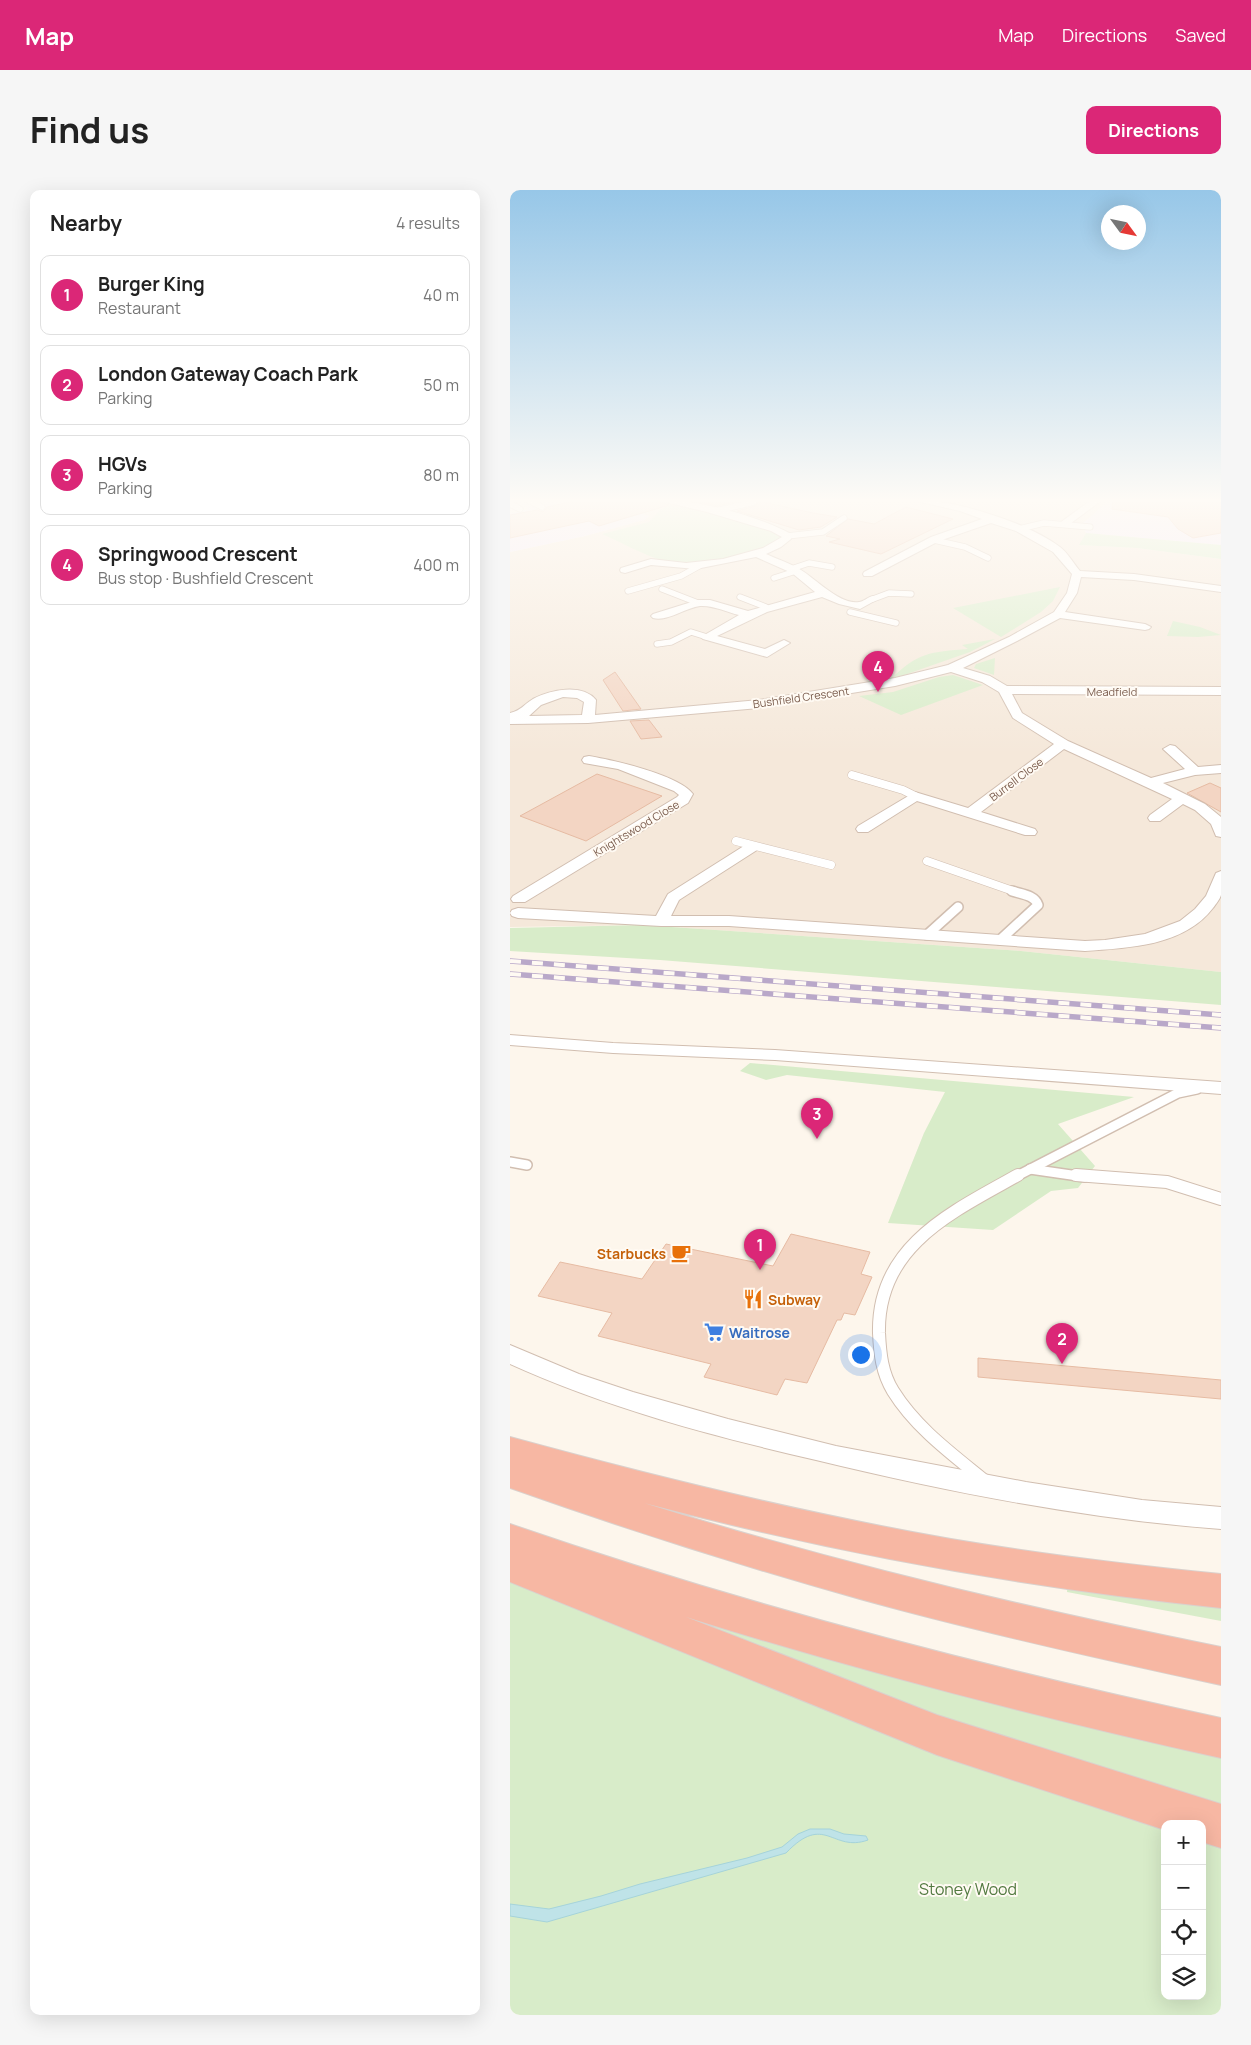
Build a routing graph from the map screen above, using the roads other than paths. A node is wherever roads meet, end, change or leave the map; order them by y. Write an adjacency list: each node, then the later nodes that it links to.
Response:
1 (656, 583): 7 (lane)
2 (813, 583): 8 (street)
3 (1075, 583): 16 (street, Bushfield Crescent)
4 (1179, 583): 6 (street)
5 (662, 589): 12 (lane)
6 (1221, 589)
7 (628, 591)
8 (823, 593): 13 (street); 14 (street)
9 (910, 594): 11 (lane)
10 (740, 597): 13 (lane)
11 (873, 599): 14 (street)
12 (698, 603): 15 (street); 17 (street)
13 (766, 607): 15 (street)
14 (855, 609): 18 (lane)
15 (746, 614): 20 (street)
16 (1058, 614): 19 (street); 23 (street, Bushfield Crescent)
17 (657, 616)
18 (896, 624)
19 (1145, 627)
20 (706, 637): 21 (street); 22 (lane)
21 (784, 643)
22 (657, 644)
23 (952, 668): 24 (street); 27 (street, Bushfield Crescent)
24 (1004, 690): 25 (street, Meadfield); 28 (street)
25 (1221, 691)
26 (510, 718): 27 (street, Bushfield Crescent); 27 (street, Bushfield Crescent)
27 (588, 719)
28 (1063, 744): 34 (street); 37 (street, Burrell Close)
29 (1170, 749): 32 (street)
30 (589, 760): 48 (street, Knightswood Close)
31 (1221, 769): 32 (street)
32 (1195, 771): 34 (street)
33 (852, 775): 35 (lane)
34 (1150, 782): 36 (street)
35 (915, 796): 37 (street, Burrell Close); 39 (street)
36 (1182, 798): 38 (street); 41 (street)
37 (969, 814): 40 (street, Burrell Close)
38 (1155, 818)
39 (863, 829)
40 (1030, 832)
41 (1221, 832)
42 (736, 841): 43 (lane)
43 (752, 847): 45 (lane); 50 (street)
44 (927, 861): 52 (lane)
45 (831, 866)
46 (1221, 876): 47 (street)
47 (1217, 899): 52 (street)
48 (514, 906): 50 (street)
49 (958, 907): 51 (lane)
50 (661, 920): 51 (street)
51 (927, 935): 52 (street)
52 (1000, 940)
53 (510, 1040): 54 (street)
54 (1213, 1087): 57 (lane)
55 (510, 1162): 56 (lane)
56 (527, 1165)
57 (1030, 1168): 58 (lane); 62 (lane)
58 (1221, 1199)
59 (510, 1354): 62 (street)
60 (510, 1450): 66 (highway)
61 (510, 1473): 67 (highway)
62 (994, 1488): 63 (street)
63 (1221, 1518)
64 (510, 1540): 68 (highway)
65 (510, 1565): 69 (highway)
66 (1221, 1591)
67 (1221, 1666)
68 (1221, 1738)
69 (1221, 1826)

